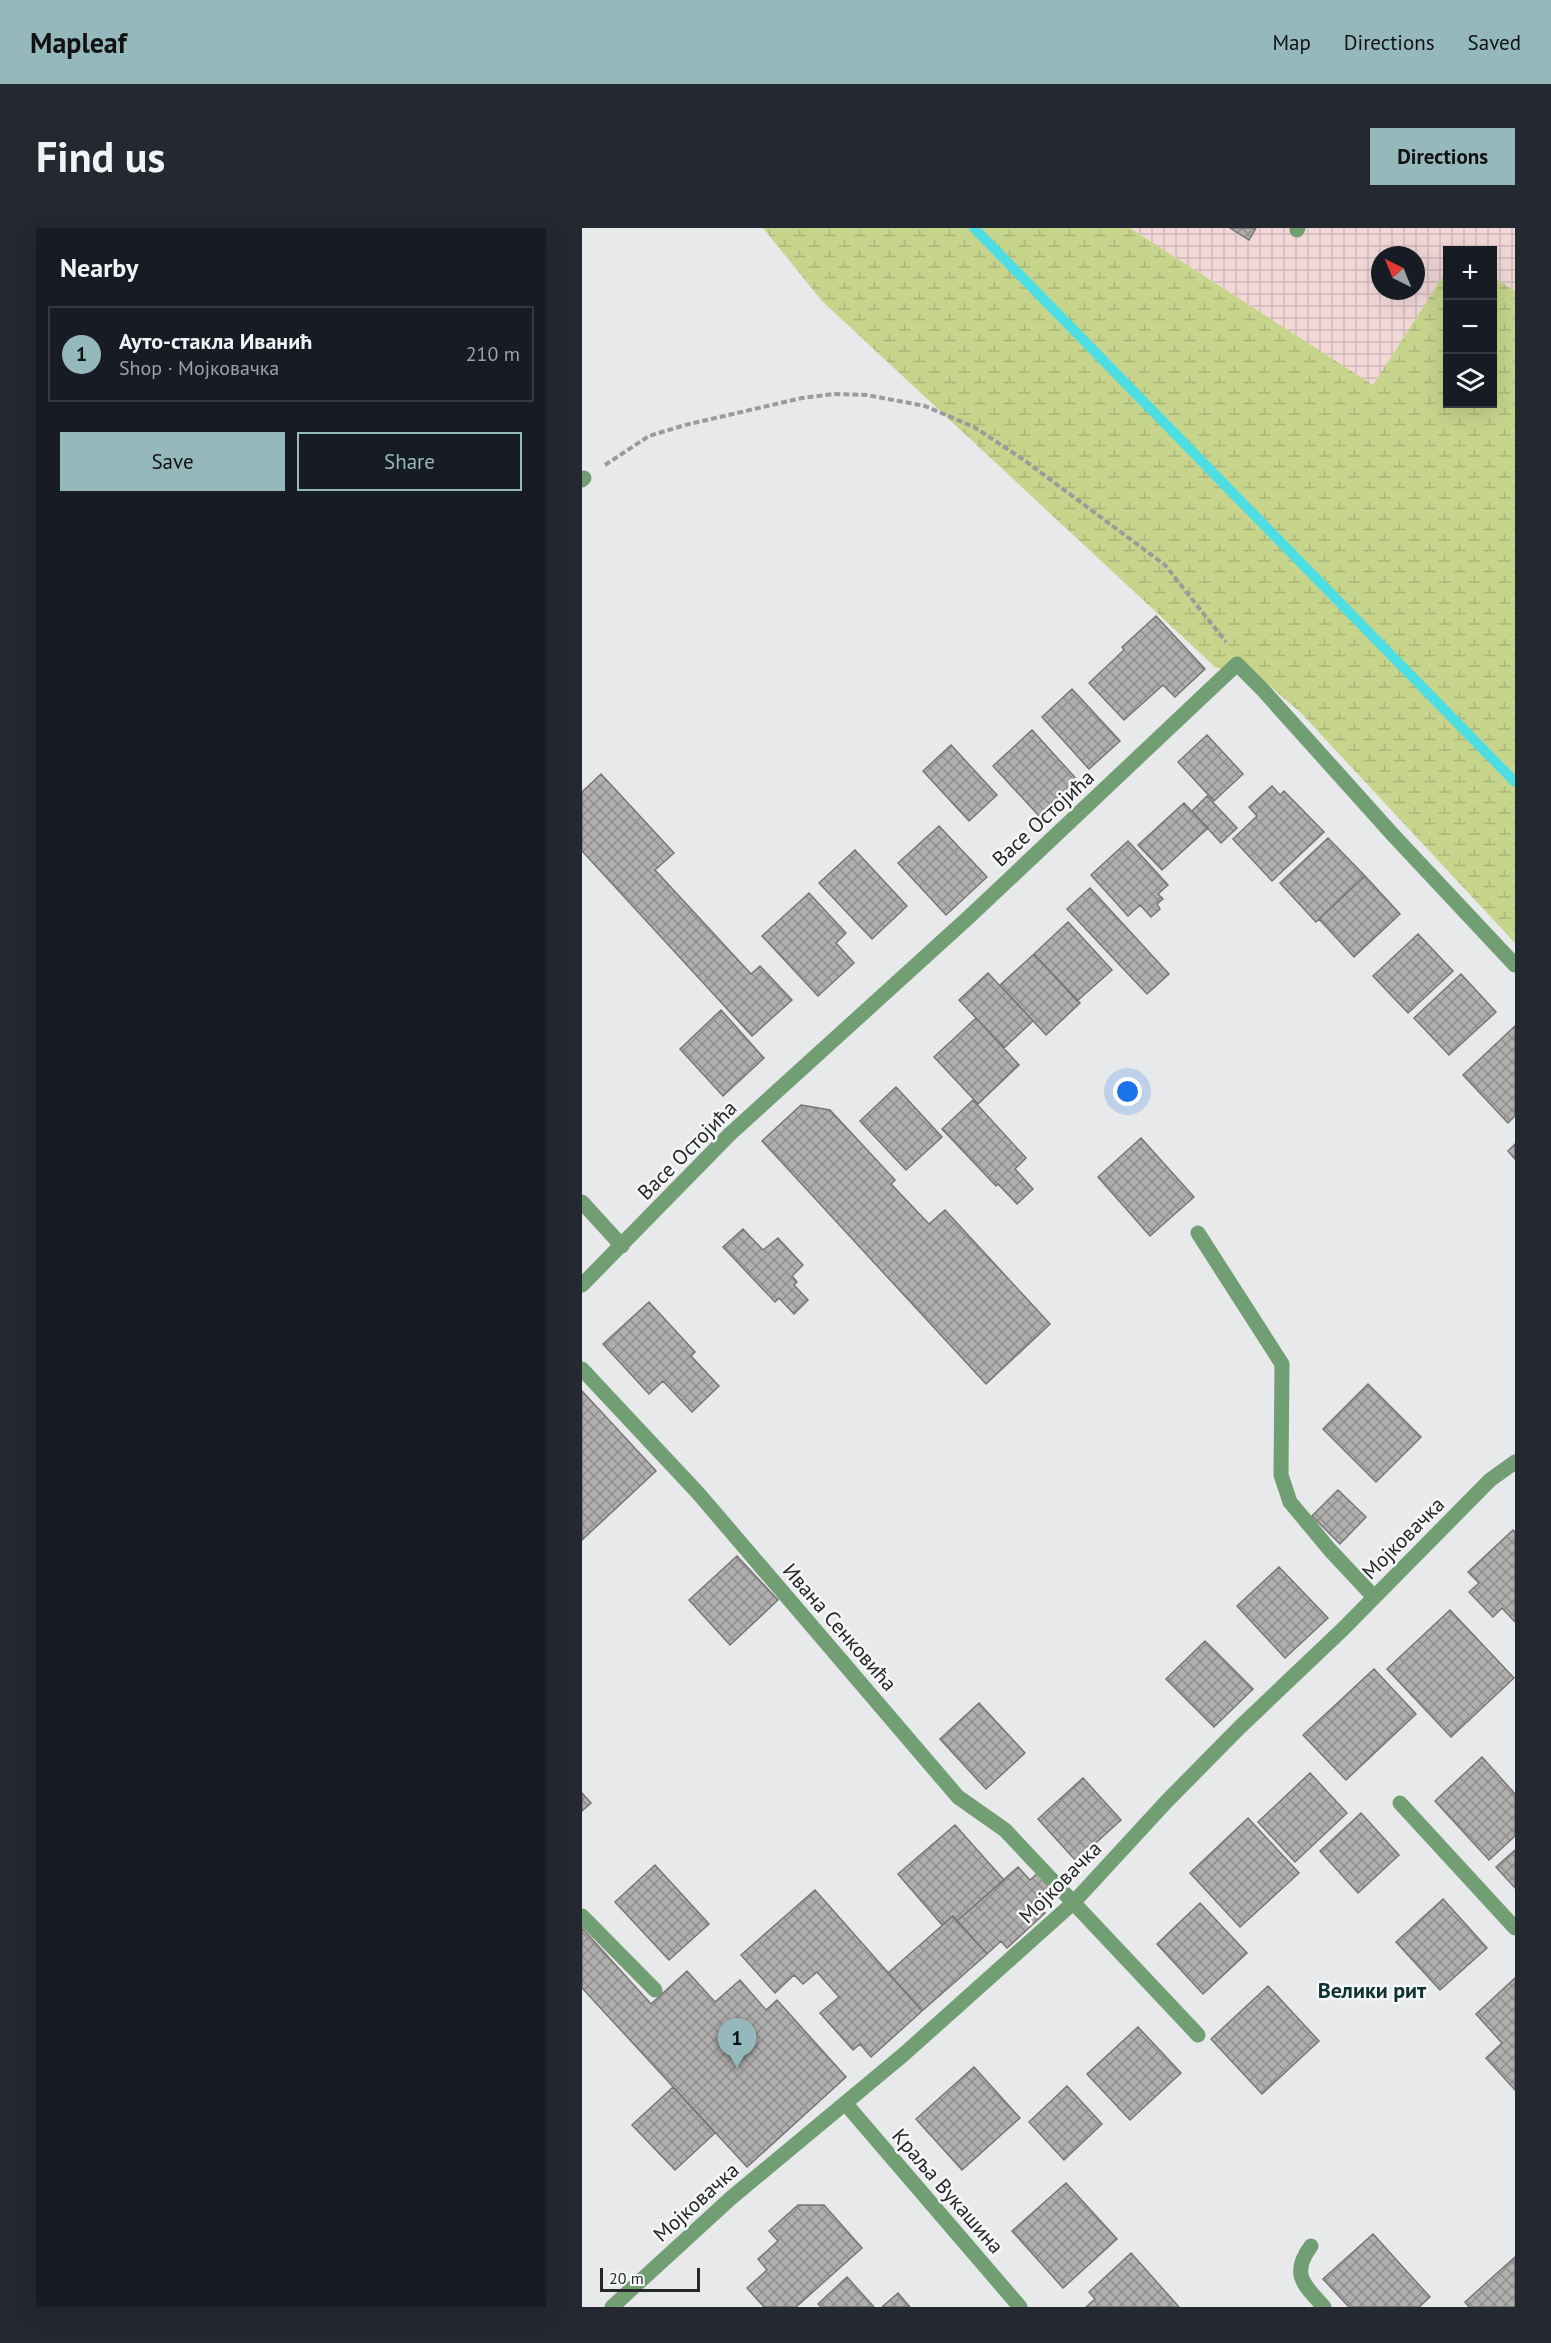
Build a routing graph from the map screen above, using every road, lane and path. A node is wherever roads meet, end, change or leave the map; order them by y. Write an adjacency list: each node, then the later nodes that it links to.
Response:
1 (583, 479): 2 (path)
2 (1237, 664): 3 (street); 6 (street, Васе Остојића)
3 (1515, 965)
4 (582, 1202): 6 (street)
5 (1198, 1233): 10 (street)
6 (622, 1246): 7 (street, Васе Остојића)
7 (582, 1285)
8 (582, 1369): 12 (street, Ивана Сенковића)
9 (1515, 1462): 10 (street, Мојковачка)
10 (1374, 1597): 12 (street, Мојковачка)
11 (1400, 1803): 14 (street)
12 (1073, 1903): 16 (street, Ивана Сенковића); 17 (street, Мојковачка)
13 (582, 1916): 15 (street)
14 (1515, 1928)
15 (655, 1990)
16 (1198, 2035)
17 (845, 2103): 19 (street, Мојковачка); 20 (street, Краља Вукашина)
18 (1311, 2246): 21 (street)
19 (612, 2307)
20 (1020, 2307)
21 (1324, 2307)

